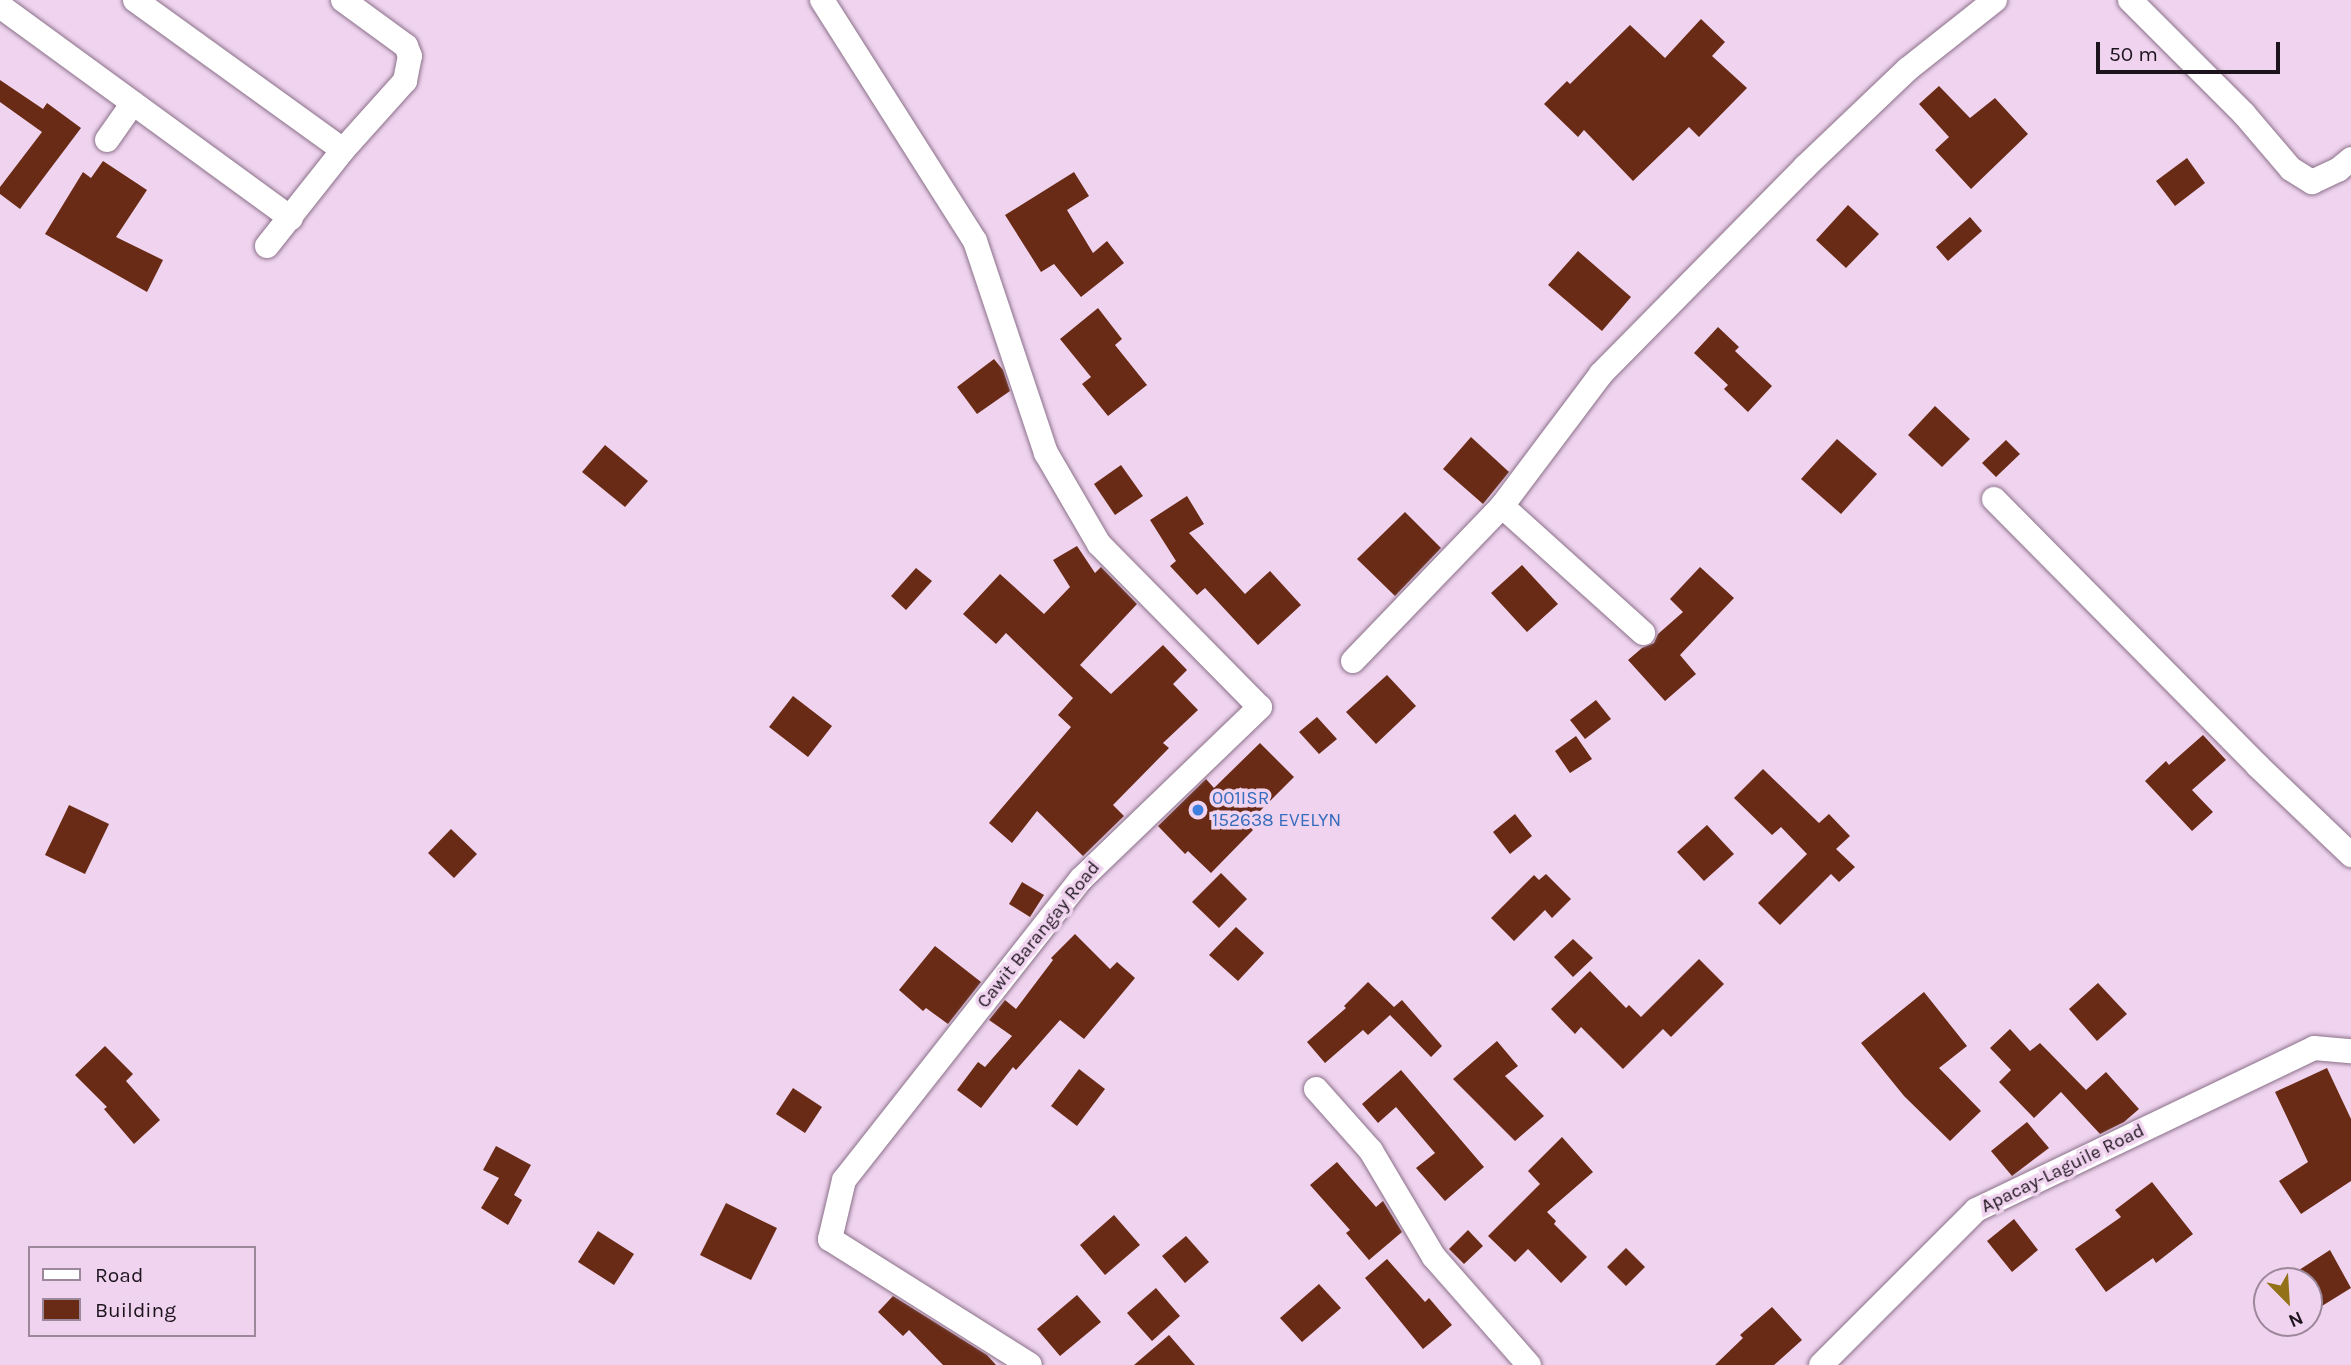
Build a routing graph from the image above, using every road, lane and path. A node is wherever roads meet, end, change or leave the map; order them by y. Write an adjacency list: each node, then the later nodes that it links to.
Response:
1 (135, 0): 9 (street)
2 (822, 0): 20 (street, Cawit Barangay Road)
3 (1995, 0): 14 (street)
4 (2130, 0): 10 (street)
5 (345, 1): 9 (street)
6 (0, 6): 7 (street)
7 (133, 103): 8 (street); 11 (street)
8 (107, 140)
9 (343, 150): 11 (street)
10 (2351, 159)
11 (290, 218): 12 (street)
12 (267, 246)
13 (1994, 499): 17 (street)
14 (1502, 506): 15 (street); 16 (street)
15 (1643, 633)
16 (1353, 662)
17 (2351, 855)
18 (2351, 1051): 22 (street, Apacay-Laguile Road)
19 (1316, 1088): 21 (street)
20 (1030, 1365)
21 (1530, 1365)
22 (1821, 1365)

